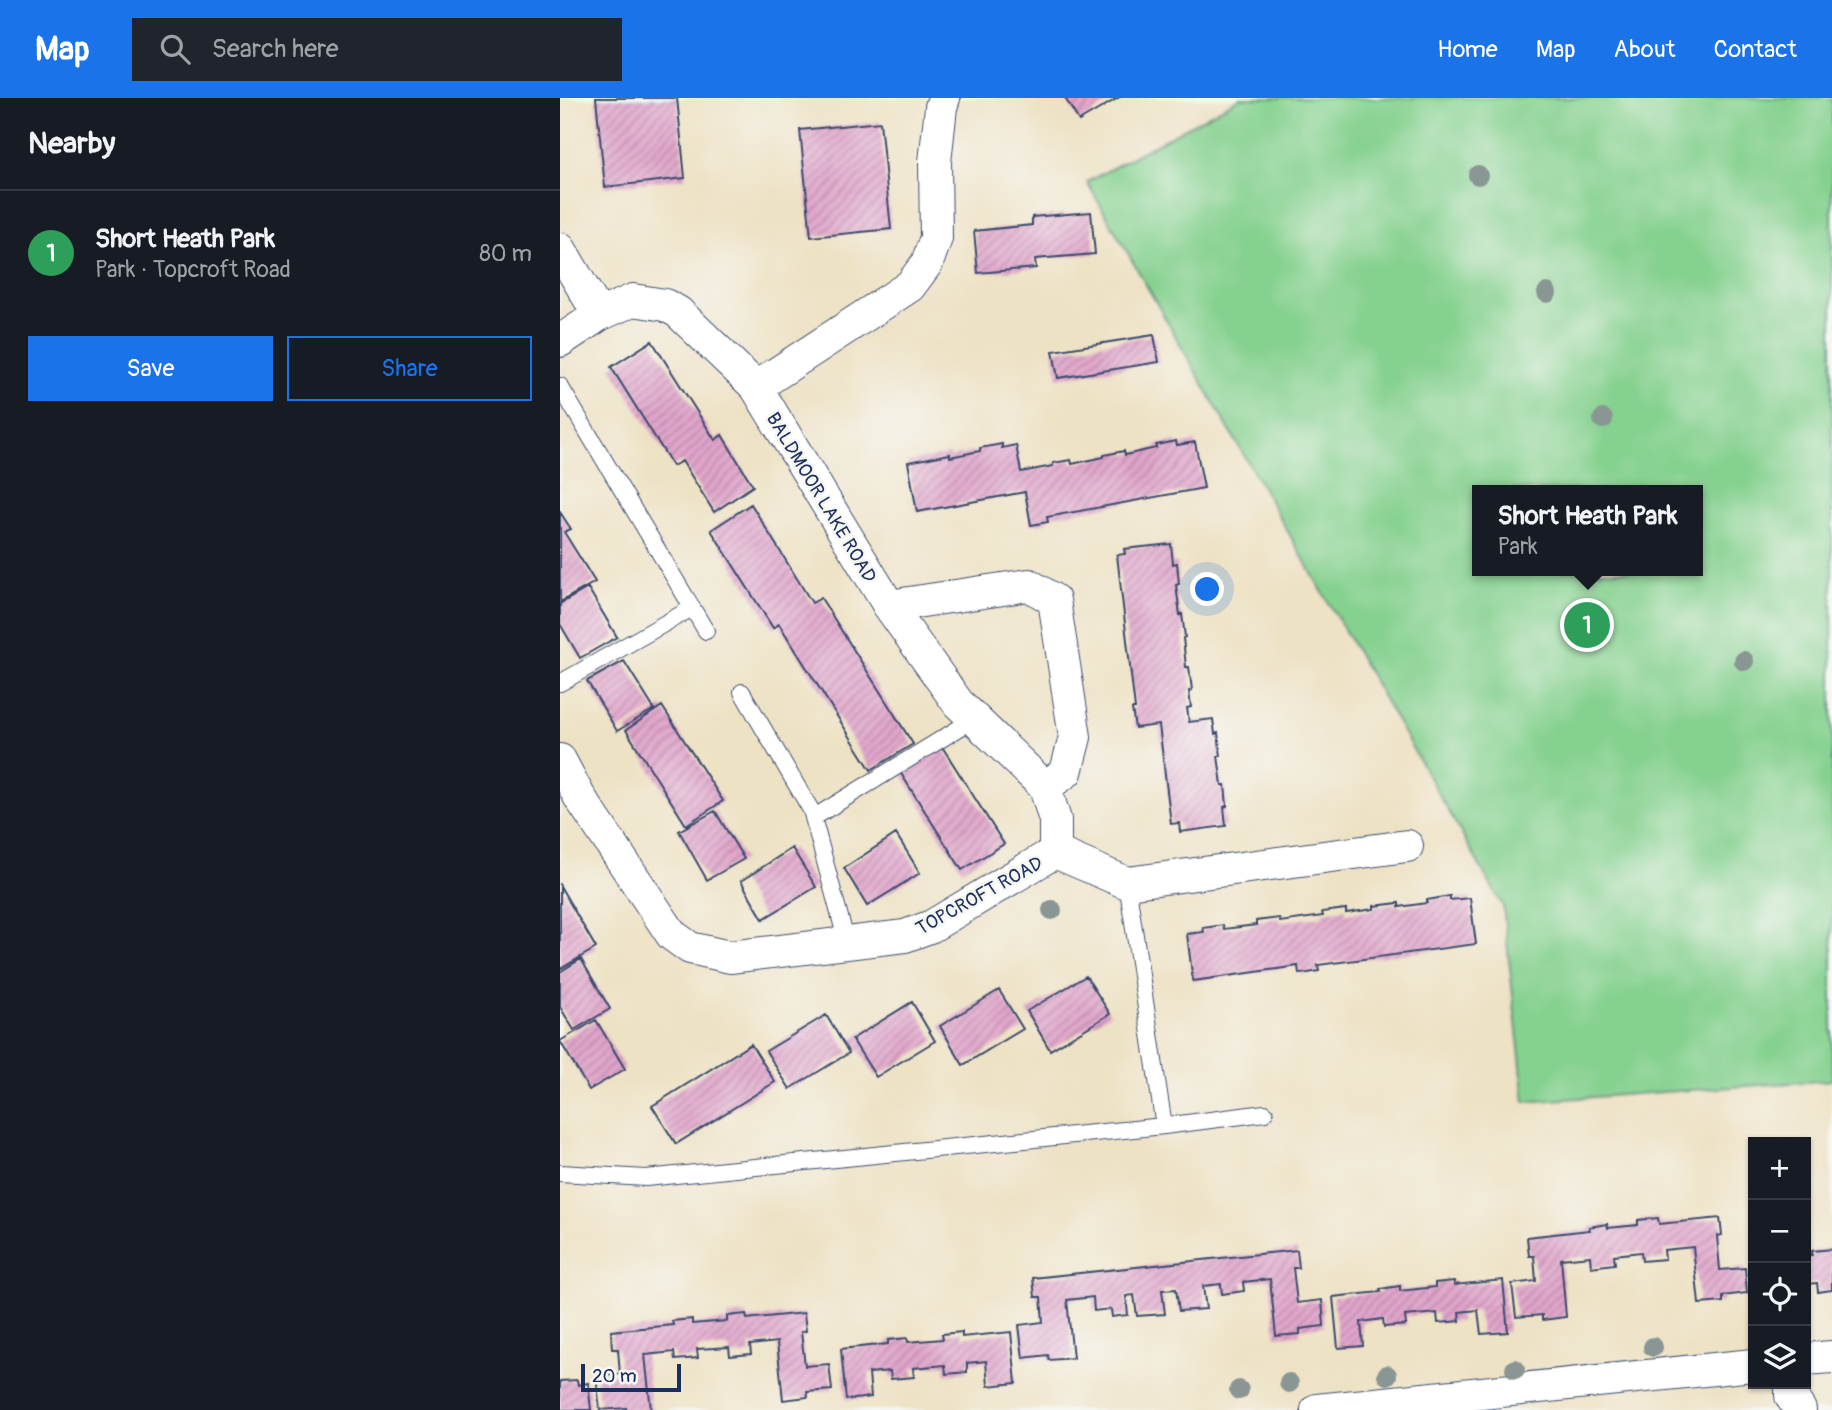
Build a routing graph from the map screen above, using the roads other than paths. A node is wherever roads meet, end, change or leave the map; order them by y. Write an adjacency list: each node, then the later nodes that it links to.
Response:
1 (944, 98): 6 (street)
2 (560, 249): 3 (street)
3 (599, 315): 4 (street, BALDMOOR LAKE ROAD); 6 (street, BALDMOOR LAKE ROAD)
4 (560, 341)
5 (560, 387): 8 (lane)
6 (756, 387): 7 (street, BALDMOOR LAKE ROAD)
7 (889, 606): 12 (street, BALDMOOR LAKE ROAD); 14 (street)
8 (692, 608): 9 (lane); 10 (lane)
9 (706, 631)
10 (560, 683)
11 (742, 692): 16 (lane)
12 (974, 719): 14 (street, BALDMOOR LAKE ROAD); 16 (lane)
13 (560, 761): 15 (street, TOPCROFT ROAD)
14 (1045, 787): 18 (street, BALDMOOR LAKE ROAD)
15 (569, 802): 20 (street, TOPCROFT ROAD)
16 (813, 818): 20 (lane)
17 (1407, 846): 19 (street)
18 (1055, 852): 19 (street, TOPCROFT ROAD); 20 (street, TOPCROFT ROAD)
19 (1127, 883): 22 (lane)
20 (847, 943)
21 (1265, 1113): 22 (lane)
22 (1164, 1126): 23 (lane)
23 (560, 1173)
24 (1832, 1357): 25 (street)
25 (1811, 1359)
26 (1748, 1366): 28 (street)
27 (1791, 1389): 29 (street)
28 (1317, 1410)
29 (1800, 1410)

